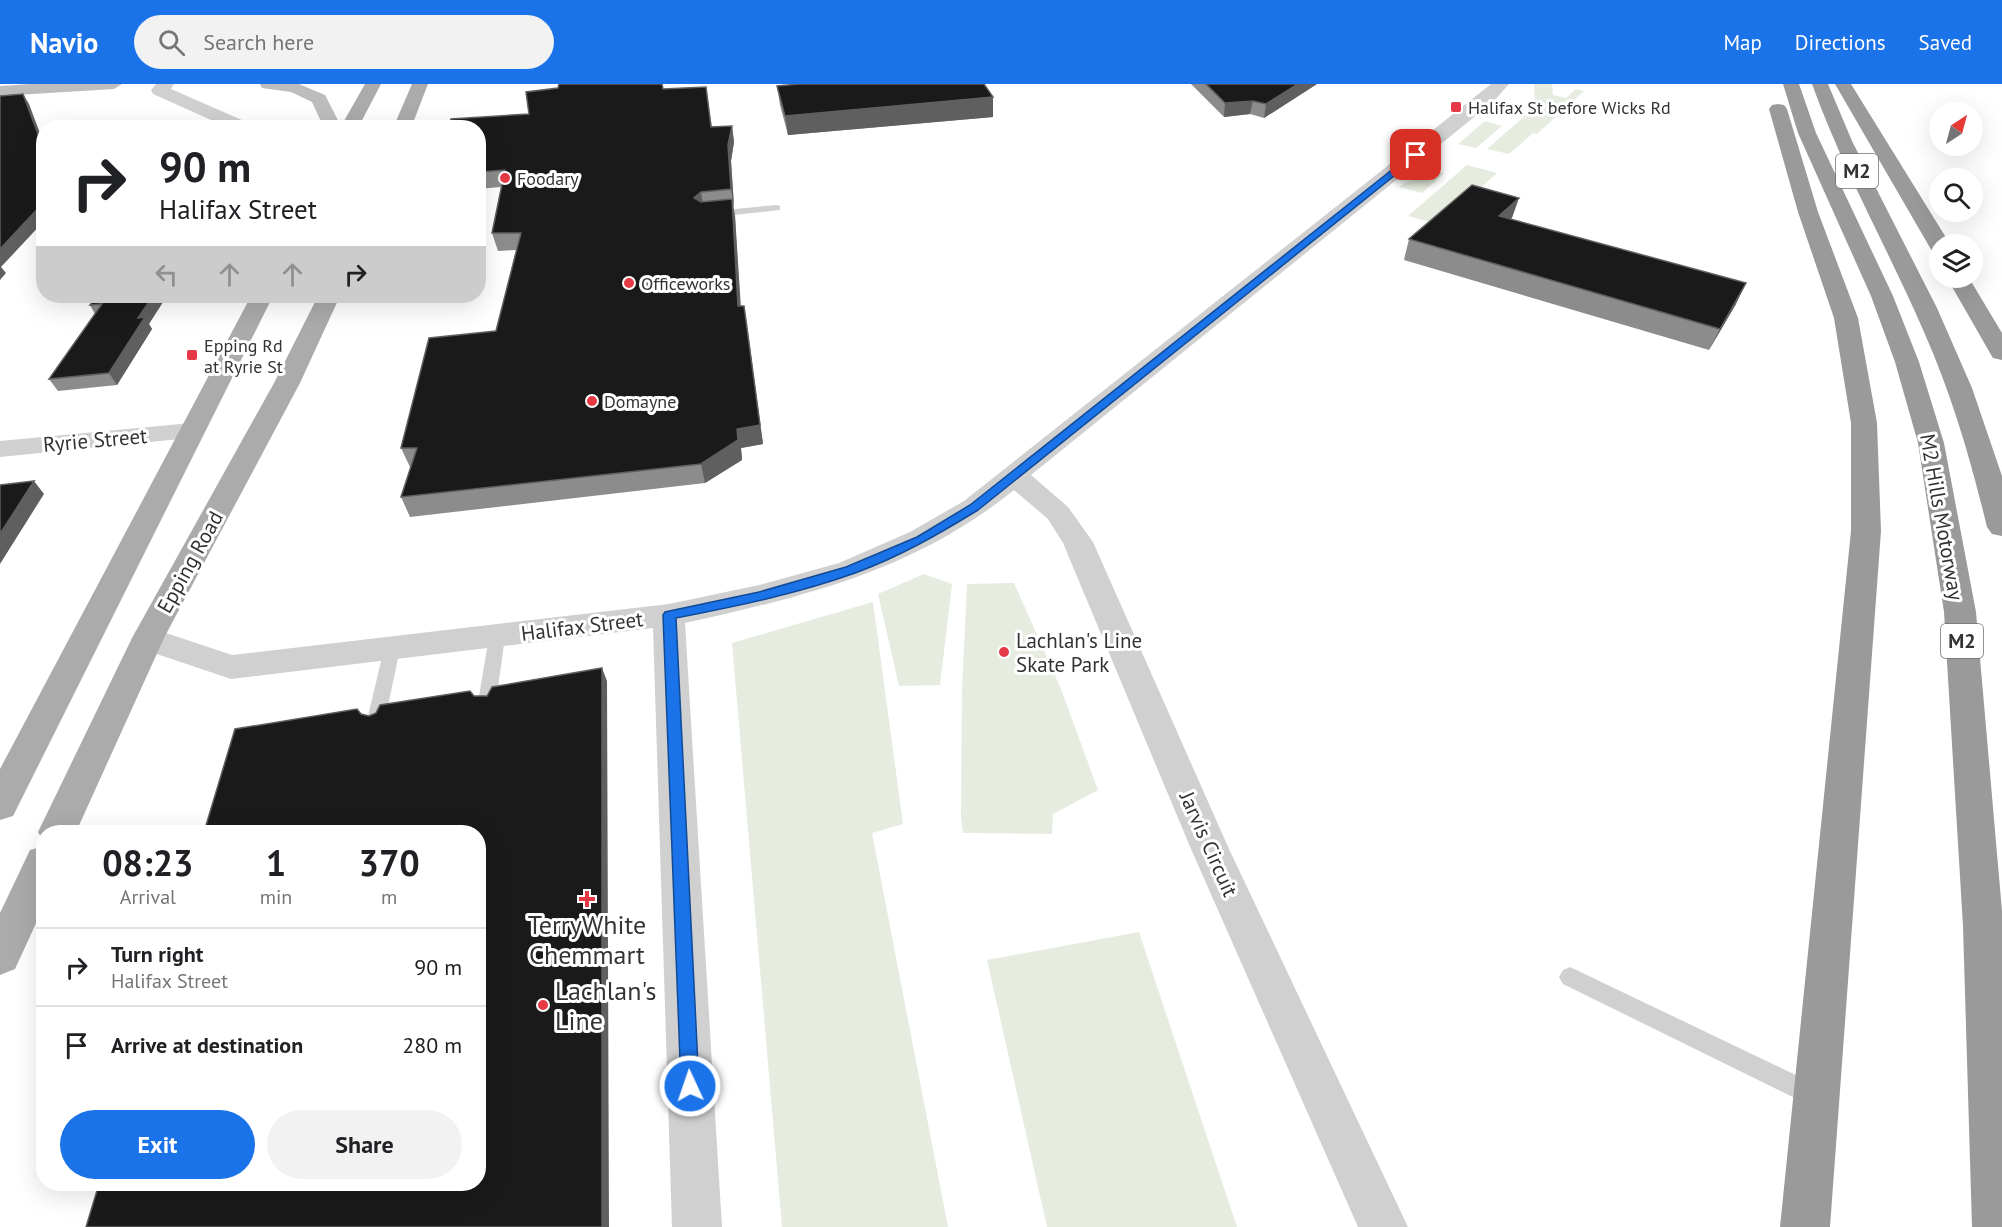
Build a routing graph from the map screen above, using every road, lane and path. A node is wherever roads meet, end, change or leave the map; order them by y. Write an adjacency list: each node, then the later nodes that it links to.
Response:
1 (114, 84): 11 (main road)
2 (166, 84): 12 (street)
3 (268, 84): 13 (main road)
4 (373, 84): 14 (main road)
5 (420, 84): 15 (main road)
6 (1501, 84): 25 (street, Halifax Street)
7 (1778, 84): 38 (highway)
8 (1791, 84): 42 (highway, M2 Hills Motorway / M2)
9 (1820, 84): 26 (highway, M2)
10 (1843, 84): 18 (highway)
11 (0, 91)
12 (227, 120)
13 (329, 120)
14 (353, 120)
15 (405, 120)
16 (776, 208): 17 (lane)
17 (704, 214)
18 (1933, 234)
19 (1964, 288): 22 (highway)
20 (258, 303): 23 (main road)
21 (326, 303): 29 (main road, Epping Road)
22 (2002, 353)
23 (190, 431): 24 (street, Ryrie Street); 33 (main road)
24 (0, 449)
25 (1015, 476): 27 (street, Halifax Street); 40 (street, Jarvis Circuit)
26 (2002, 527)
27 (669, 615): 28 (street, Halifax Street); 39 (street)
28 (497, 637): 30 (street, Halifax Street); 31 (lane)
29 (148, 639): 30 (street, Halifax Street); 34 (main road, Epping Road)
30 (392, 649): 32 (lane)
31 (487, 702)
32 (376, 720)
33 (0, 805)
34 (60, 825)
35 (36, 879): 36 (main road)
36 (0, 956)
37 (1570, 977): 38 (lane)
38 (1817, 1097): 41 (highway)
39 (697, 1227)
40 (1383, 1227)
41 (1805, 1227)
42 (1997, 1227)

